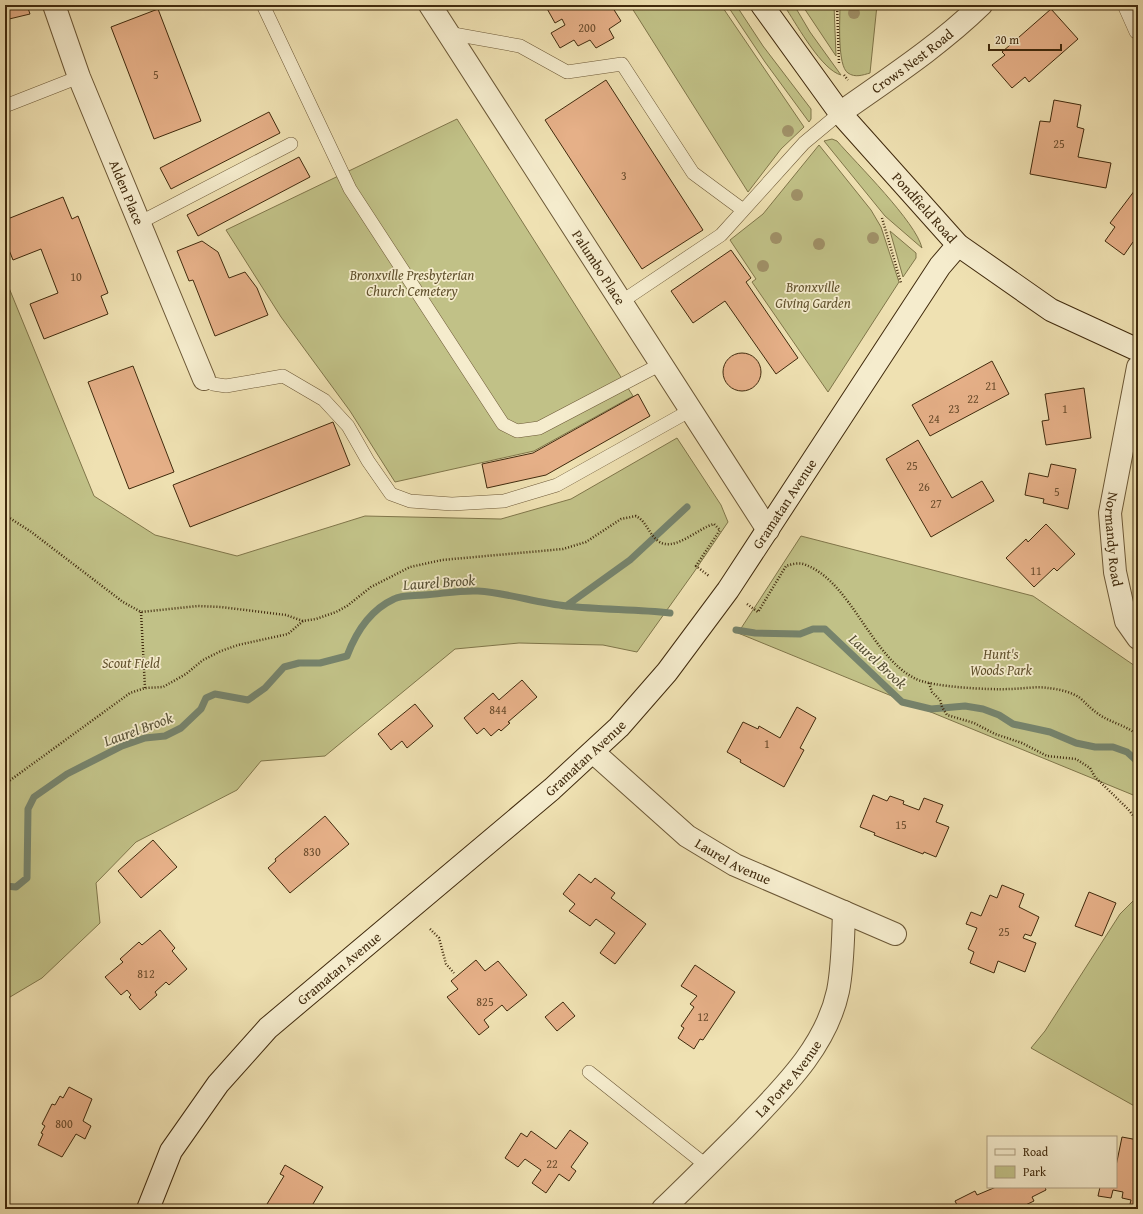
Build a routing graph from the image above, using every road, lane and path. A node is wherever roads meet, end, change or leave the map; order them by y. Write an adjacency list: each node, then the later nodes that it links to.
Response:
1 (54, 5): 11 (street, Alden Place)
2 (262, 5): 22 (lane)
3 (430, 5): 8 (street, Palumbo Place)
4 (762, 5): 13 (street, Pondfield Road)
5 (837, 5): 10 (path)
6 (981, 5): 13 (street, Crows Nest Road)
7 (1124, 5): 9 (lane)
8 (448, 33): 15 (lane); 20 (street, Palumbo Place)
9 (1138, 33)
10 (839, 63)
11 (79, 77): 12 (lane); 17 (street, Alden Place)
12 (5, 106)
13 (840, 113): 15 (lane); 18 (street, Pondfield Road)
14 (292, 144): 17 (lane)
15 (743, 210): 20 (lane)
16 (882, 218): 19 (path)
17 (140, 223): 24 (street, Alden Place)
18 (958, 245): 21 (street, Pondfield Road); 27 (street, Gramatan Avenue)
19 (902, 284)
20 (621, 302): 22 (street, Palumbo Place)
21 (1138, 350)
22 (661, 364): 25 (street, Palumbo Place)
23 (1138, 367): 32 (street, Normandy Road)
24 (204, 379): 25 (lane)
25 (691, 410): 27 (street, Palumbo Place)
26 (5, 515): 30 (path)
27 (768, 530): 36 (street, Gramatan Avenue)
28 (707, 574): 31 (path)
29 (750, 606): 33 (path)
30 (141, 612): 31 (path); 34 (path)
31 (303, 621): 34 (path)
32 (1138, 638)
33 (928, 684): 35 (path); 38 (path)
34 (145, 688): 37 (path)
35 (1138, 735)
36 (593, 752): 39 (street, Laurel Avenue); 45 (street, Gramatan Avenue)
37 (5, 784)
38 (1138, 822)
39 (844, 912): 41 (street, Laurel Avenue); 44 (street, La Porte Avenue)
40 (430, 929): 42 (path)
41 (895, 934)
42 (454, 973)
43 (590, 1072): 44 (lane)
44 (708, 1166): 46 (street, La Porte Avenue)
45 (148, 1209)
46 (663, 1209)

